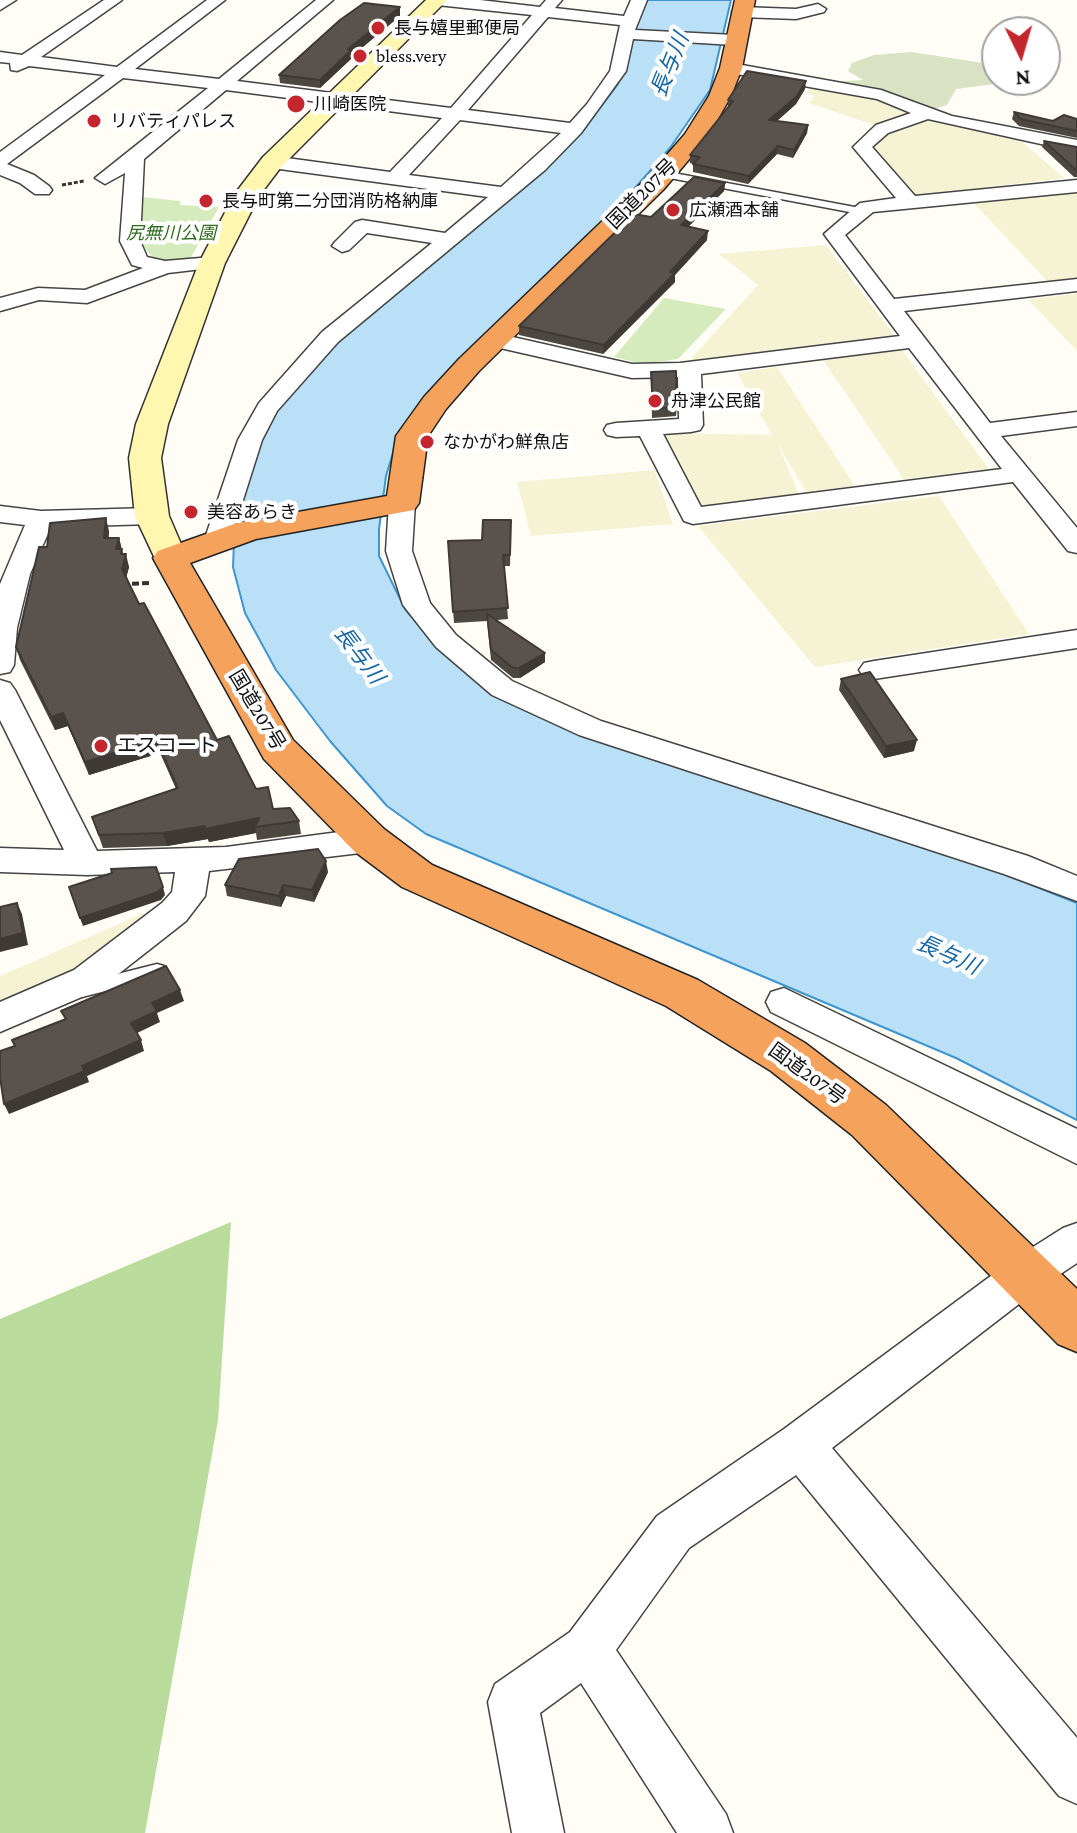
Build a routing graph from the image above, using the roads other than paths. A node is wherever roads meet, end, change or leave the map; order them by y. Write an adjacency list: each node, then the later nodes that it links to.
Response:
1 (8, 0): 7 (street)
2 (114, 0): 14 (street)
3 (217, 0): 16 (street)
4 (325, 0): 18 (street)
5 (437, 0): 8 (street); 19 (street)
6 (639, 0): 11 (street)
7 (0, 5)
8 (550, 6): 11 (street); 21 (street)
9 (742, 6): 10 (street); 12 (highway, 国道207号)
10 (818, 9)
11 (629, 30): 12 (street); 22 (street)
12 (731, 39): 15 (highway, 国道207号)
13 (0, 57): 14 (street)
14 (26, 61): 16 (street); 17 (street)
15 (731, 68): 20 (street); 28 (highway, 国道207号)
16 (119, 71): 18 (street); 25 (street)
17 (0, 78)
18 (223, 85): 19 (street); 24 (street)
19 (332, 100): 21 (street); 26 (street)
20 (930, 112): 23 (street); 34 (street)
21 (454, 116): 22 (street); 29 (street)
22 (575, 129): 33 (street)
23 (1077, 146)
24 (135, 157): 30 (street); 39 (street)
25 (0, 161)
26 (272, 162): 29 (street); 38 (street)
27 (0, 168): 32 (street)
28 (663, 174): 35 (lane); 43 (highway, 国道207号)
29 (396, 177): 33 (street)
30 (105, 178)
31 (1077, 186): 34 (street)
32 (42, 190)
33 (502, 193): 36 (street)
34 (910, 203): 35 (street)
35 (860, 211): 42 (street)
36 (447, 239): 37 (street); 55 (street)
37 (342, 246)
38 (212, 263): 39 (street); 53 (street)
39 (165, 267): 41 (street)
40 (1077, 285): 42 (street)
41 (0, 305)
42 (887, 306): 44 (street)
43 (495, 340): 45 (street); 51 (highway, 国道207号)
44 (914, 341): 45 (street); 49 (street)
45 (689, 368): 47 (street)
46 (1077, 419): 49 (street)
47 (648, 428): 48 (street); 50 (street)
48 (616, 430)
49 (984, 431): 50 (street)
50 (1019, 474): 56 (street)
51 (396, 504): 55 (highway); 67 (street)
52 (0, 514): 54 (street)
53 (152, 516): 54 (street); 57 (street)
54 (41, 519): 58 (street)
55 (225, 538): 57 (highway)
56 (1077, 545)
57 (177, 570): 63 (highway, 国道207号)
58 (1, 628): 60 (street)
59 (1077, 639): 61 (street)
60 (0, 665)
61 (874, 670)
62 (0, 690): 66 (street)
63 (369, 840): 65 (street); 74 (highway, 国道207号)
64 (0, 860): 66 (street)
65 (194, 860): 66 (street); 69 (street)
66 (87, 863)
67 (1077, 889)
68 (157, 971): 69 (lane)
69 (41, 1000): 71 (street)
70 (784, 1002): 72 (street)
71 (0, 1018)
72 (1077, 1147)
73 (1077, 1241): 74 (street)
74 (1026, 1274): 75 (highway, 国道207号); 76 (street)
75 (1077, 1326)
76 (800, 1445): 77 (street); 78 (street)
77 (587, 1649): 79 (street); 80 (street)
78 (1077, 1778)
79 (538, 1833)
80 (707, 1833)

